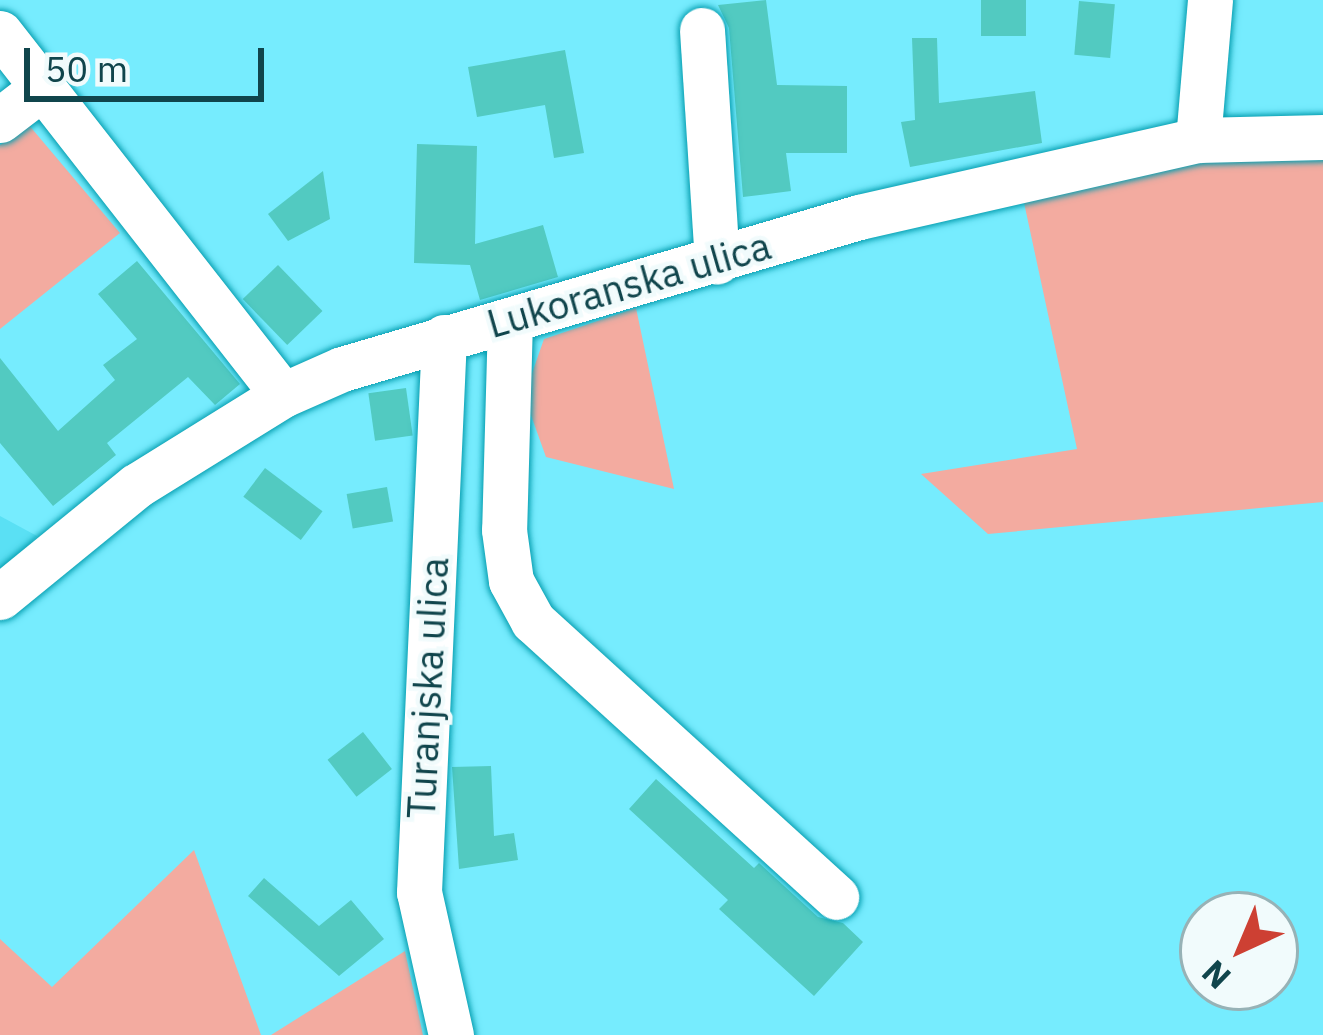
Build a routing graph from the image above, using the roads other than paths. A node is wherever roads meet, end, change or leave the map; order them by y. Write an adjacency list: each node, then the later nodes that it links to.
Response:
1 (1210, 0): 7 (street)
2 (703, 29): 8 (street)
3 (0, 33): 4 (street)
4 (43, 87): 5 (street); 11 (street)
5 (0, 120)
6 (1323, 137): 7 (street, Lukoranska ulica)
7 (1198, 140): 8 (street, Lukoranska ulica)
8 (717, 262): 9 (street, Lukoranska ulica)
9 (510, 320): 10 (street, Lukoranska ulica); 13 (street)
10 (444, 337): 11 (street, Lukoranska ulica); 14 (street, Turanjska ulica)
11 (283, 395): 12 (street, Lukoranska ulica)
12 (0, 597)
13 (836, 897)
14 (451, 1035)

